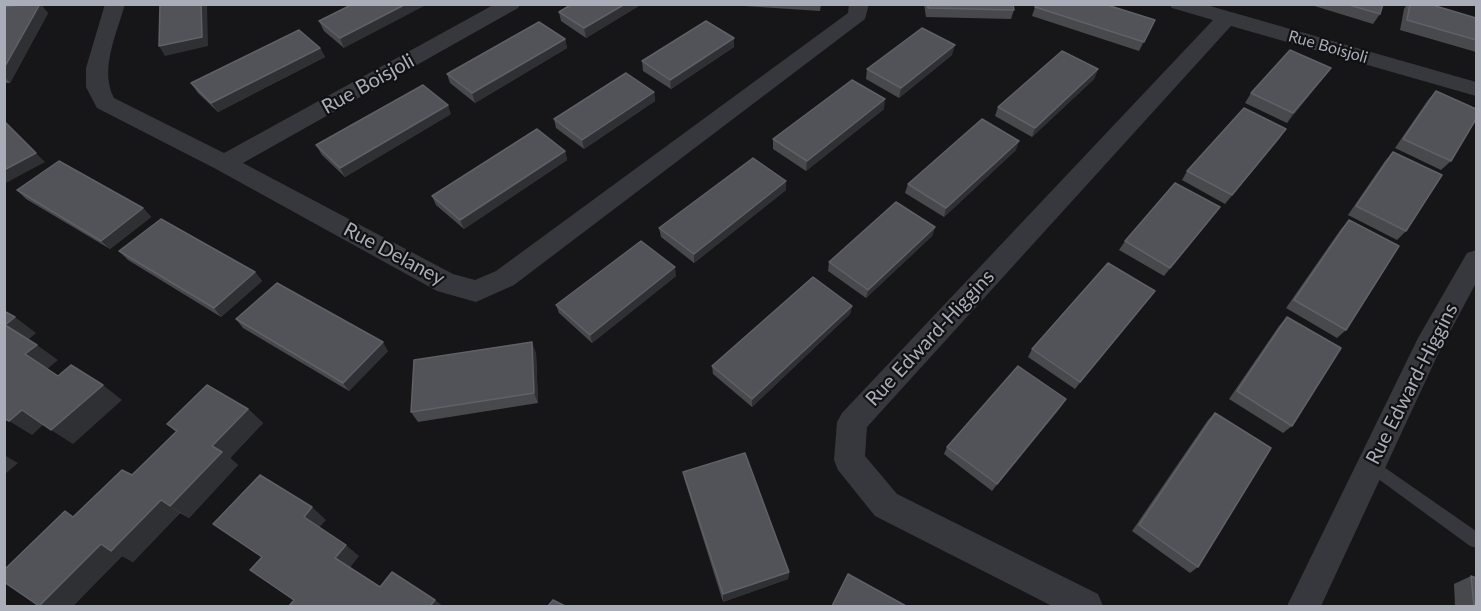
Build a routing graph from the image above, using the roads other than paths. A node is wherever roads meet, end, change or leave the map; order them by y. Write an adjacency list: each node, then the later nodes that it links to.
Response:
1 (115, 4): 7 (street, Rue Delaney)
2 (511, 4): 7 (street, Rue Boisjoli)
3 (859, 4): 7 (street, Rue Delaney)
4 (1179, 4): 5 (street, Rue Boisjoli)
5 (1226, 18): 6 (street, Rue Boisjoli); 11 (street, Rue Edward-Higgins)
6 (1476, 89)
7 (224, 163)
8 (1476, 260): 9 (street, Rue Edward-Higgins)
9 (1371, 465): 10 (lane); 12 (street, Rue Edward-Higgins)
10 (1476, 540)
11 (1086, 606)
12 (1304, 606)

